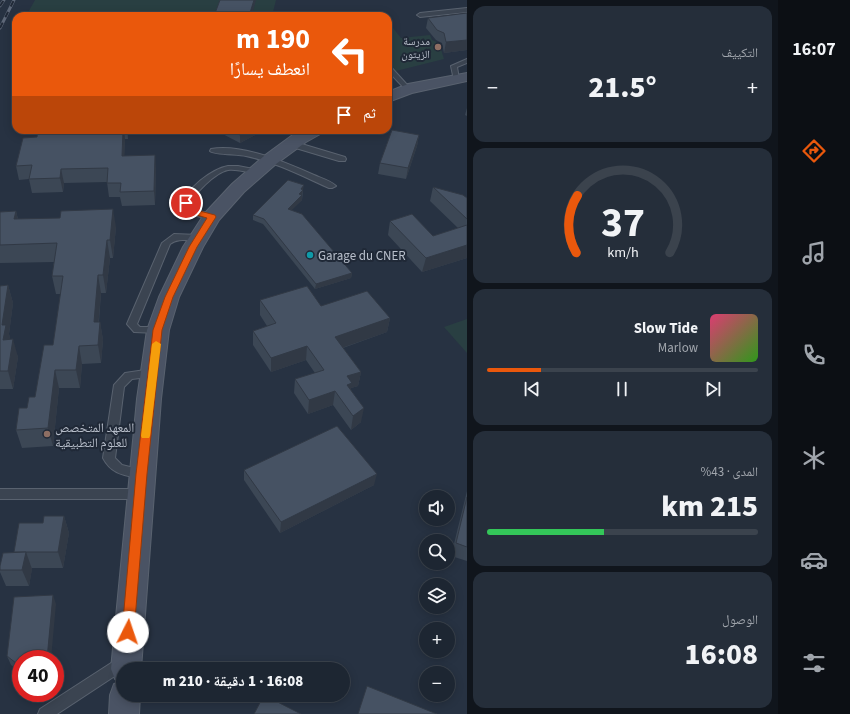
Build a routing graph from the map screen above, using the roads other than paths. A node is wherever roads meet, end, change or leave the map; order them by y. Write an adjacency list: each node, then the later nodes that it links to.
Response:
1 (467, 10): 2 (lane)
2 (420, 15)
3 (467, 61): 5 (lane)
4 (392, 71): 6 (lane)
5 (462, 78): 6 (street)
6 (408, 89): 7 (street)
7 (392, 95)
8 (309, 134): 9 (street)
9 (292, 144): 11 (lane); 12 (street)
10 (214, 151): 12 (lane)
11 (342, 160)
12 (263, 166): 13 (lane); 14 (street); 14 (lane)
13 (332, 186)
14 (212, 217): 15 (street)
15 (152, 373): 16 (street); 16 (lane)
16 (141, 484): 17 (lane); 18 (street)
17 (0, 494)
18 (126, 662)
19 (116, 671): 21 (lane)
20 (125, 702): 22 (street)
21 (46, 714)
22 (124, 714)

